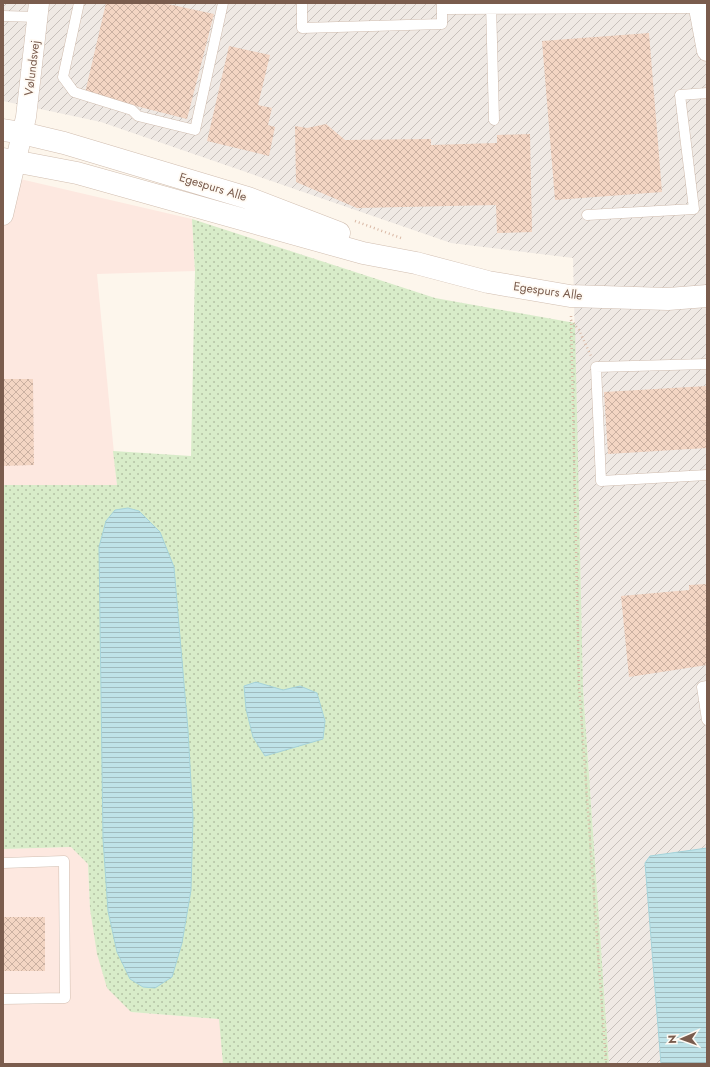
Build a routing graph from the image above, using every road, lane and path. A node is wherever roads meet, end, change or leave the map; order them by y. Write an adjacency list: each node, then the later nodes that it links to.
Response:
1 (79, 3): 2 (lane)
2 (223, 3)
3 (302, 3): 4 (lane)
4 (442, 6): 5 (lane)
5 (491, 6): 7 (lane); 11 (lane)
6 (39, 10): 8 (lane); 12 (street, Vølundsvej)
7 (701, 14): 9 (street)
8 (3, 16)
9 (707, 51)
10 (707, 93): 15 (lane)
11 (494, 120)
12 (12, 131): 13 (street, Vølundsvej); 18 (street, Egespurs Alle)
13 (9, 160): 14 (street, Vølundsvej); 18 (street, Egespurs Alle)
14 (3, 215)
15 (587, 215)
16 (350, 218): 17 (path)
17 (407, 240)
18 (416, 263): 19 (street, Egespurs Alle)
19 (570, 296): 20 (street, Egespurs Alle); 21 (path)
20 (707, 296)
21 (571, 320): 23 (path); 29 (path)
22 (707, 364): 23 (lane)
23 (596, 367): 24 (lane)
24 (707, 475)
25 (707, 686): 26 (lane)
26 (707, 720)
27 (3, 862): 28 (lane)
28 (3, 999)
29 (606, 1064)

